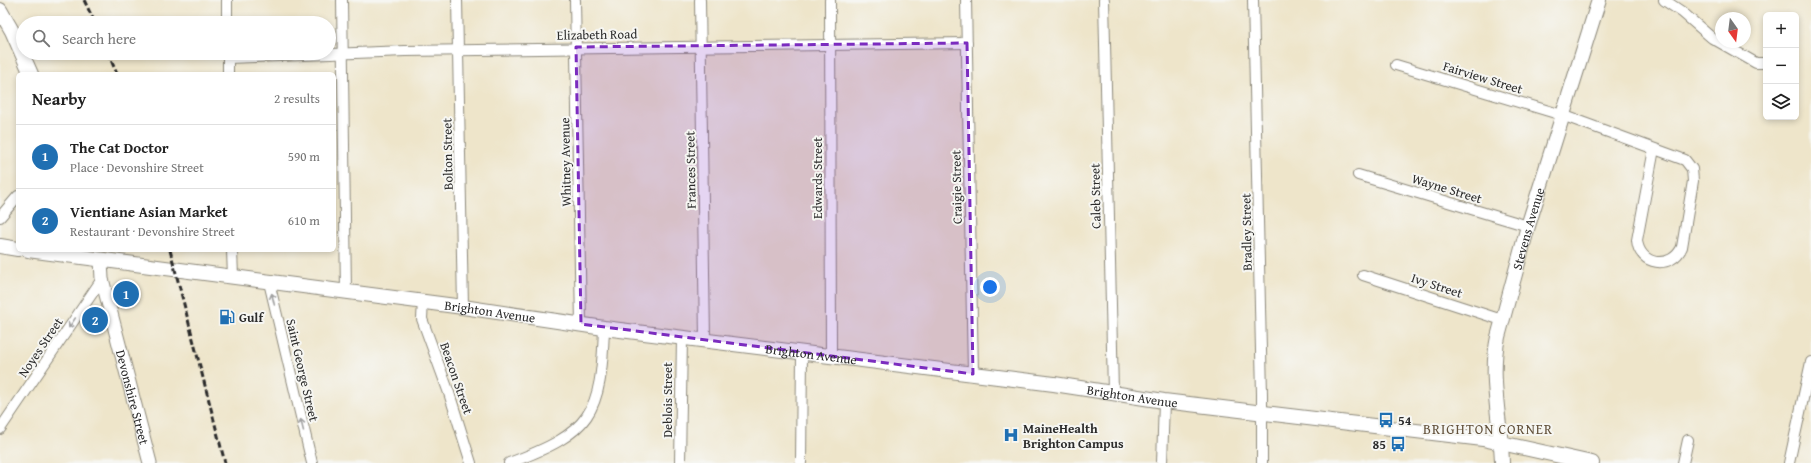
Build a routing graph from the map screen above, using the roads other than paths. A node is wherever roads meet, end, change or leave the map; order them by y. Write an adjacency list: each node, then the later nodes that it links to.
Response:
1 (227, 0): 13 (street)
2 (342, 0): 21 (street)
3 (457, 0): 19 (street, Bolton Street)
4 (575, 0): 18 (street, Whitney Avenue)
5 (700, 0): 17 (street, Frances Street)
6 (830, 0): 16 (street, Edwards Street)
7 (966, 0): 15 (street, Craigie Street)
8 (1104, 0): 55 (street, Caleb Street)
9 (1253, 0): 57 (street, Bradley Street)
10 (1599, 0): 28 (main road, Stevens Avenue)
11 (1664, 0): 24 (street)
12 (0, 10): 14 (main road)
13 (227, 16)
14 (16, 41)
15 (967, 43): 16 (street, Elizabeth Road); 54 (street, Craigie Street)
16 (830, 44): 17 (street, Elizabeth Road); 52 (street, Edwards Street)
17 (701, 46): 18 (street, Elizabeth Road); 50 (street, Frances Street)
18 (576, 47): 19 (street, Elizabeth Road); 47 (street, Whitney Avenue)
19 (458, 51): 21 (street, Elizabeth Road); 45 (street, Bolton Street)
20 (336, 53): 21 (street, Elizabeth Road)
21 (342, 53): 43 (street)
22 (25, 60): 26 (main road)
23 (228, 60): 27 (street)
24 (1763, 63)
25 (1396, 65): 28 (street, Fairview Street)
26 (30, 72)
27 (228, 72)
28 (1562, 115): 29 (street, Fairview Street); 33 (main road, Stevens Avenue)
29 (1654, 149): 29 (street, Fairview Street)
30 (1358, 175): 33 (street, Wayne Street)
31 (16, 198): 32 (street)
32 (0, 217)
33 (1528, 226): 46 (main road, Stevens Avenue)
34 (0, 246): 35 (main road)
35 (16, 249)
36 (57, 252): 38 (main road, Brighton Avenue)
37 (232, 252): 40 (street)
38 (100, 255): 40 (main road, Brighton Avenue); 41 (street, Devonshire Street)
39 (1363, 276): 46 (street, Ivy Street)
40 (233, 277): 42 (main road, Brighton Avenue)
41 (102, 279): 58 (street, Noyes Street, one-way to 58); 61 (street, Devonshire Street)
42 (269, 282): 43 (main road, Brighton Avenue); 62 (street, Saint George Street, one-way to 42)
43 (346, 292): 44 (main road, Brighton Avenue)
44 (423, 302): 45 (main road, Brighton Avenue); 63 (street, Beacon Street)
45 (463, 307): 47 (main road, Brighton Avenue)
46 (1502, 320): 60 (main road, Stevens Avenue)
47 (581, 324): 48 (main road, Brighton Avenue)
48 (604, 328): 49 (main road, Brighton Avenue); 64 (street)
49 (682, 338): 50 (main road, Brighton Avenue); 65 (street, Deblois Street)
50 (705, 340): 51 (main road, Brighton Avenue)
51 (802, 353): 52 (main road, Brighton Avenue); 66 (street)
52 (830, 356): 54 (main road, Brighton Avenue)
53 (1811, 362): 72 (street)
54 (973, 374): 55 (main road, Brighton Avenue)
55 (1112, 392): 56 (main road, Brighton Avenue)
56 (1164, 401): 57 (main road, Brighton Avenue); 67 (street)
57 (1263, 413): 60 (main road, Brighton Avenue); 68 (street, Bradley Street)
58 (0, 430)
59 (1688, 440): 71 (street)
60 (1501, 442): 69 (main road, Stevens Avenue); 70 (main road, Brighton Avenue)
61 (150, 463)
62 (312, 463)
63 (472, 463)
64 (509, 463)
65 (680, 463)
66 (801, 463)
67 (1162, 463)
68 (1262, 463)
69 (1502, 463)
70 (1592, 463)
71 (1682, 463)
72 (1789, 463)

